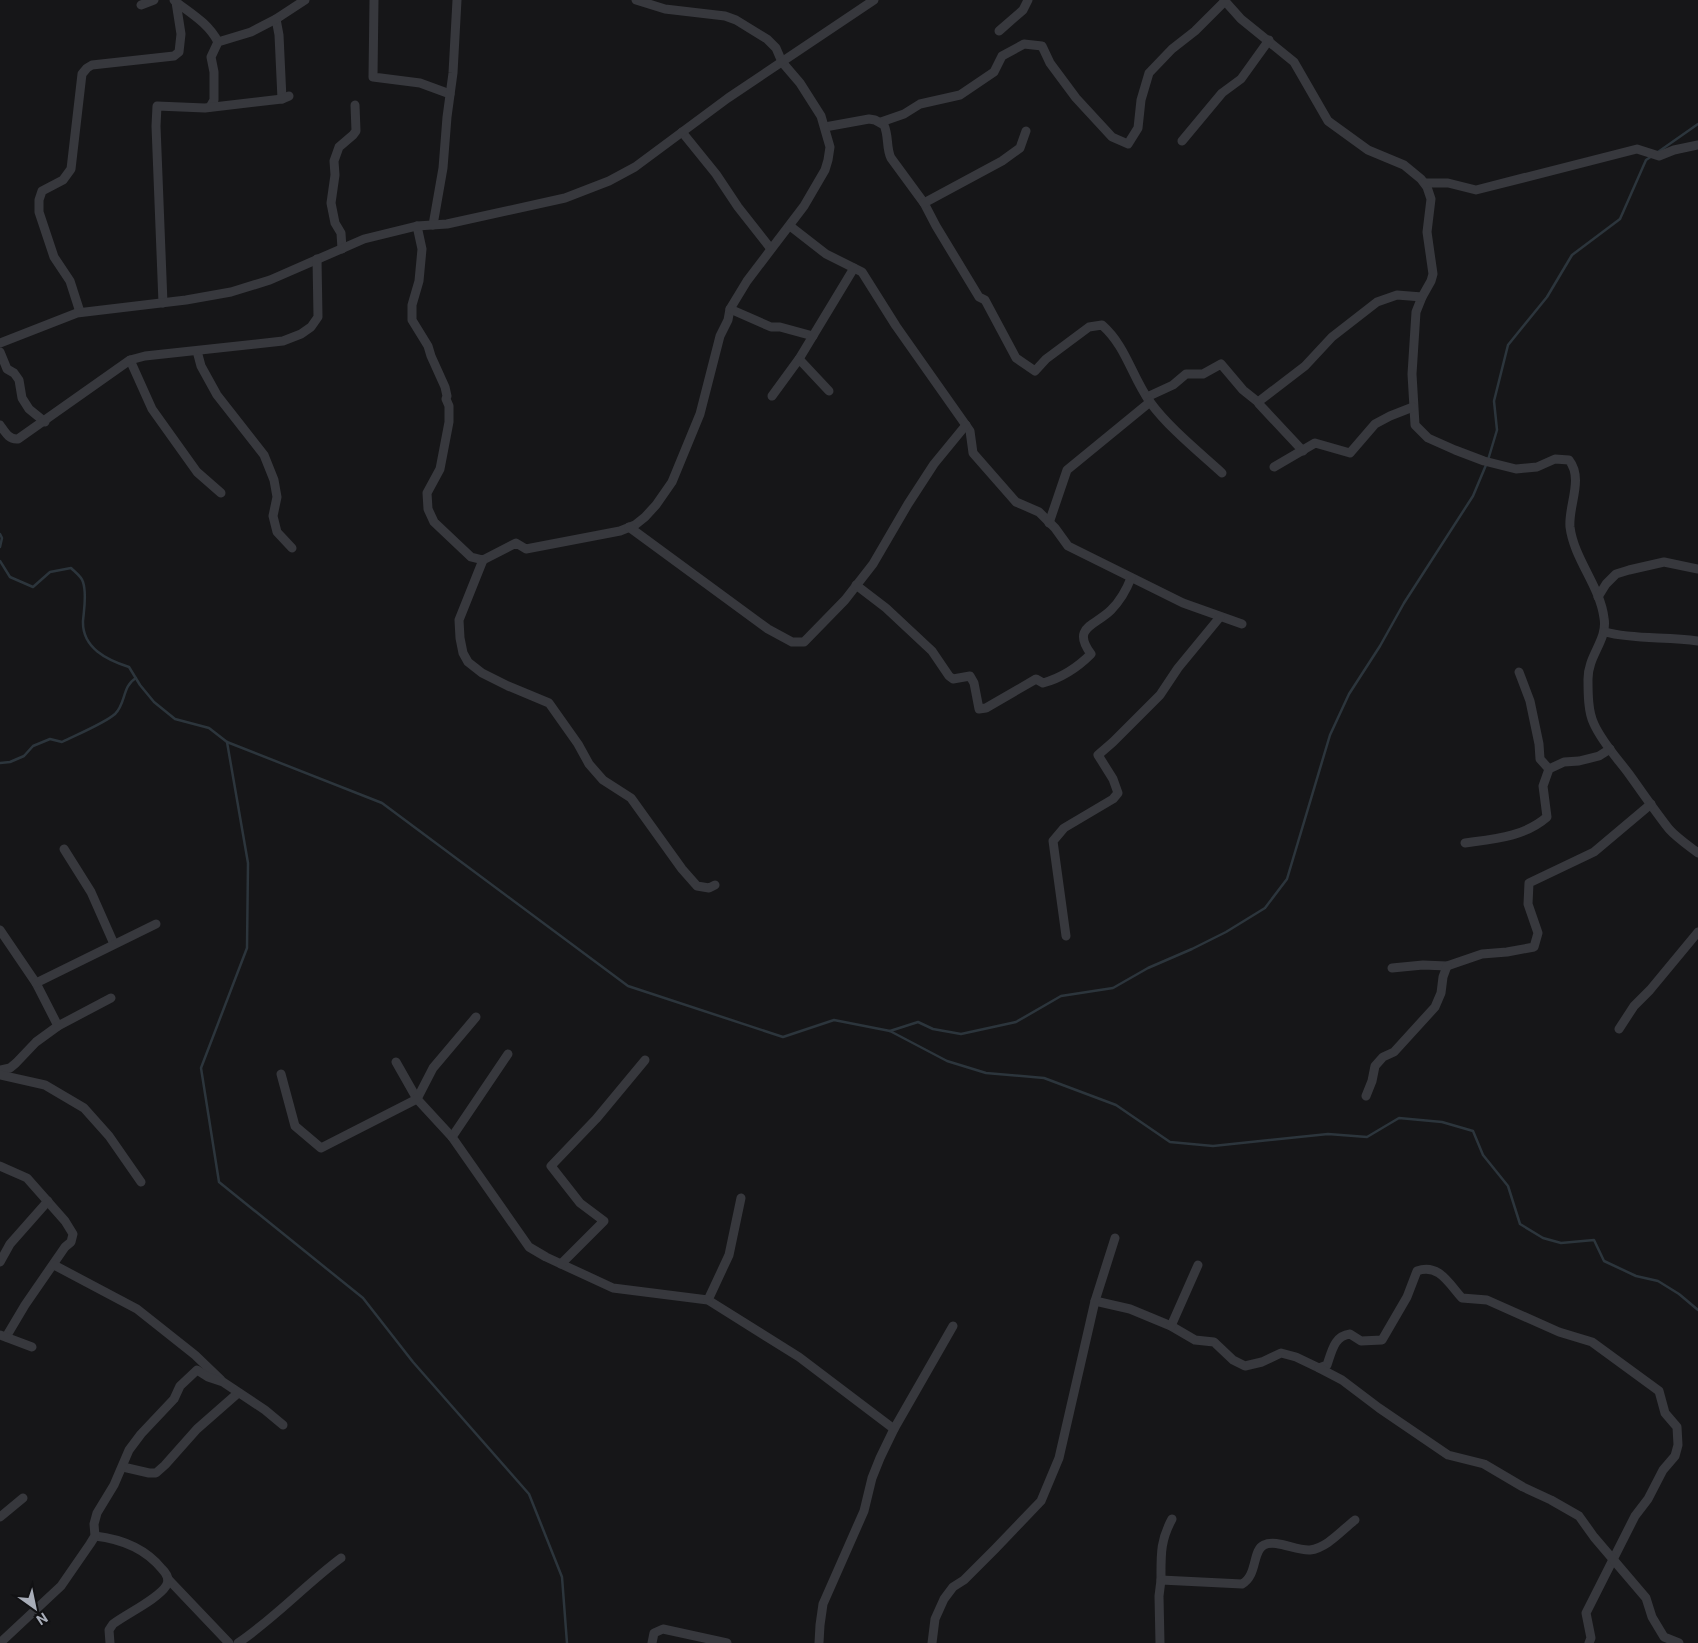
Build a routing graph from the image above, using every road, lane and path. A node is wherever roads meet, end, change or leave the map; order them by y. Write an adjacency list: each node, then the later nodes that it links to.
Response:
1 (154, 0): 10 (street)
2 (305, 0): 11 (street)
3 (374, 0): 16 (street)
4 (457, 0): 16 (street)
5 (636, 0): 15 (street)
6 (874, 0): 15 (street)
7 (1028, 0): 12 (street)
8 (1225, 0): 13 (street); 19 (street)
9 (175, 1): 14 (street); 37 (street)
10 (141, 5)
11 (276, 19): 14 (street); 18 (street)
12 (999, 31)
13 (1269, 40): 23 (street); 25 (street)
14 (218, 42): 18 (street)
15 (782, 62): 20 (street); 22 (street)
16 (450, 94): 27 (street)
17 (355, 106): 31 (street)
18 (210, 108): 35 (street)
19 (881, 122): 20 (street); 26 (street)
20 (824, 127): 29 (street)
21 (1026, 131): 26 (street)
22 (682, 132): 27 (street); 30 (street)
23 (1182, 141)
24 (1698, 146): 25 (street)
25 (1425, 183): 34 (street)
26 (924, 202): 47 (street)
27 (434, 225): 28 (street)
28 (417, 226): 31 (street); 60 (street)
29 (790, 226): 30 (street); 33 (street)
30 (771, 248): 36 (street)
31 (342, 249): 32 (street)
32 (317, 259): 35 (street); 40 (street)
33 (854, 268): 38 (street); 52 (street)
34 (1422, 298): 48 (street); 49 (street)
35 (163, 302): 37 (street)
36 (730, 310): 38 (street); 58 (street)
37 (80, 312): 39 (street)
38 (813, 336): 42 (street)
39 (0, 343)
40 (196, 351): 43 (street); 59 (street)
41 (0, 352): 44 (street)
42 (798, 359): 45 (street); 46 (street)
43 (130, 360): 50 (street); 56 (street)
44 (4, 369): 50 (street)
45 (829, 391)
46 (772, 396)
47 (1149, 400): 48 (street); 55 (street); 57 (street)
48 (1258, 402): 53 (street)
49 (1414, 407): 53 (street); 64 (street)
50 (45, 422): 51 (street)
51 (0, 425)
52 (966, 425): 57 (street); 63 (street)
53 (1303, 451): 54 (street)
54 (1274, 467)
55 (1222, 473)
56 (221, 493)
57 (1049, 523): 62 (street)
58 (630, 527): 60 (street); 63 (street)
59 (292, 548)
60 (483, 560): 76 (street)
61 (1698, 569): 64 (street)
62 (1131, 578): 63 (street); 65 (street)
63 (856, 585)
64 (1598, 597): 67 (street)
65 (1220, 616): 66 (street); 80 (street)
66 (1242, 624)
67 (1605, 632): 68 (street); 70 (street)
68 (1698, 641)
69 (1519, 672): 71 (street)
70 (1610, 749): 71 (street); 72 (street)
71 (1548, 769): 73 (street)
72 (1651, 804): 75 (street); 82 (street)
73 (1464, 843)
74 (64, 850): 81 (street)
75 (1698, 853)
76 (715, 885)
77 (156, 924): 81 (street)
78 (0, 930): 84 (street)
79 (1698, 932): 88 (street)
80 (1066, 936)
81 (114, 944): 84 (street)
82 (1447, 966): 83 (street); 95 (street)
83 (1392, 968)
84 (36, 983): 87 (street)
85 (111, 998): 87 (street)
86 (476, 1017): 96 (street)
87 (58, 1026): 92 (street)
88 (1619, 1029)
89 (508, 1054): 97 (street)
90 (645, 1060): 105 (street)
91 (396, 1062): 96 (street)
92 (0, 1070)
93 (281, 1074): 96 (street)
94 (0, 1075): 99 (street)
95 (1366, 1096)
96 (417, 1099): 97 (street)
97 (452, 1137): 105 (street)
98 (0, 1166): 101 (street)
99 (141, 1182)
100 (741, 1198): 108 (street)
101 (48, 1201): 103 (street); 106 (street)
102 (1115, 1238): 109 (street)
103 (3, 1251): 104 (street)
104 (0, 1262)
105 (561, 1264): 108 (street)
106 (54, 1265): 112 (street); 115 (street)
107 (1198, 1265): 111 (street)
108 (708, 1300): 118 (street)
109 (1096, 1301): 111 (street); 136 (street)
110 (953, 1326): 118 (street)
111 (1171, 1326): 114 (street)
112 (3, 1336): 113 (street)
113 (32, 1347)
114 (1319, 1368): 126 (street); 126 (street)
115 (224, 1382): 116 (street); 119 (street)
116 (238, 1393): 117 (street); 119 (street)
117 (283, 1425)
118 (894, 1429): 135 (street)
119 (123, 1467): 124 (street)
120 (23, 1498): 121 (street)
121 (0, 1517)
122 (1172, 1519): 128 (street)
123 (1355, 1520): 128 (street)
124 (95, 1536): 127 (street); 129 (street)
125 (341, 1558): 132 (street)
126 (1612, 1559): 138 (street); 139 (street)
127 (168, 1579): 130 (street); 131 (street)
128 (1161, 1580): 137 (street)
129 (0, 1643)
130 (110, 1643)
131 (229, 1643)
132 (238, 1643)
133 (652, 1643): 134 (street)
134 (727, 1643)
135 (819, 1643)
136 (932, 1643)
137 (1160, 1643)
138 (1589, 1643)
139 (1679, 1643)

